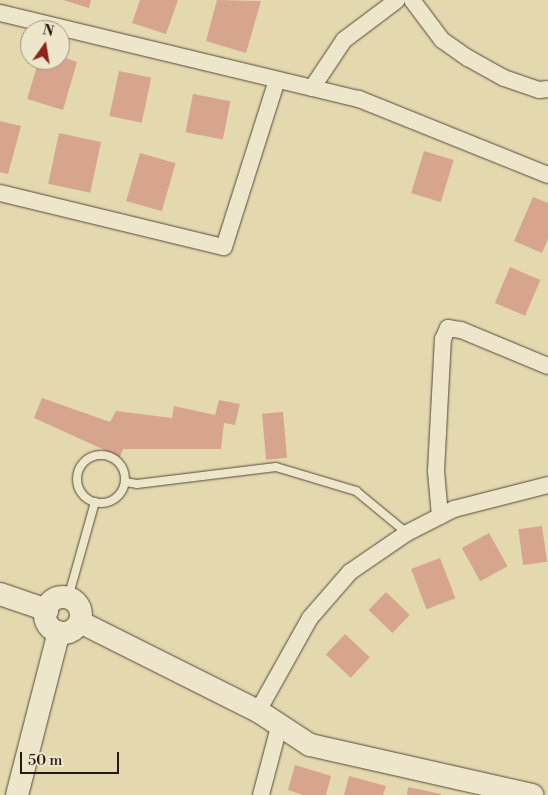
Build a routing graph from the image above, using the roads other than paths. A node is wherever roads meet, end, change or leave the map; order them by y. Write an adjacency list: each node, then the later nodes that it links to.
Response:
1 (397, 0): 5 (street)
2 (412, 0): 6 (street)
3 (0, 13): 4 (street)
4 (277, 80): 5 (street); 8 (street)
5 (312, 88): 7 (street)
6 (548, 90)
7 (548, 174)
8 (0, 193)
9 (548, 366): 13 (street)
10 (125, 482): 12 (lane); 12 (lane); 14 (lane)
11 (548, 485): 13 (street)
12 (95, 502): 16 (lane)
13 (440, 516): 14 (street)
14 (407, 533): 20 (street)
15 (0, 594): 17 (street)
16 (68, 598): 17 (street); 18 (street)
17 (47, 610): 19 (street)
18 (80, 622): 19 (street); 20 (street)
19 (59, 632): 22 (street)
20 (258, 711): 21 (street)
21 (279, 727): 23 (street); 24 (street)
22 (18, 795)
23 (261, 795)
24 (532, 795)

